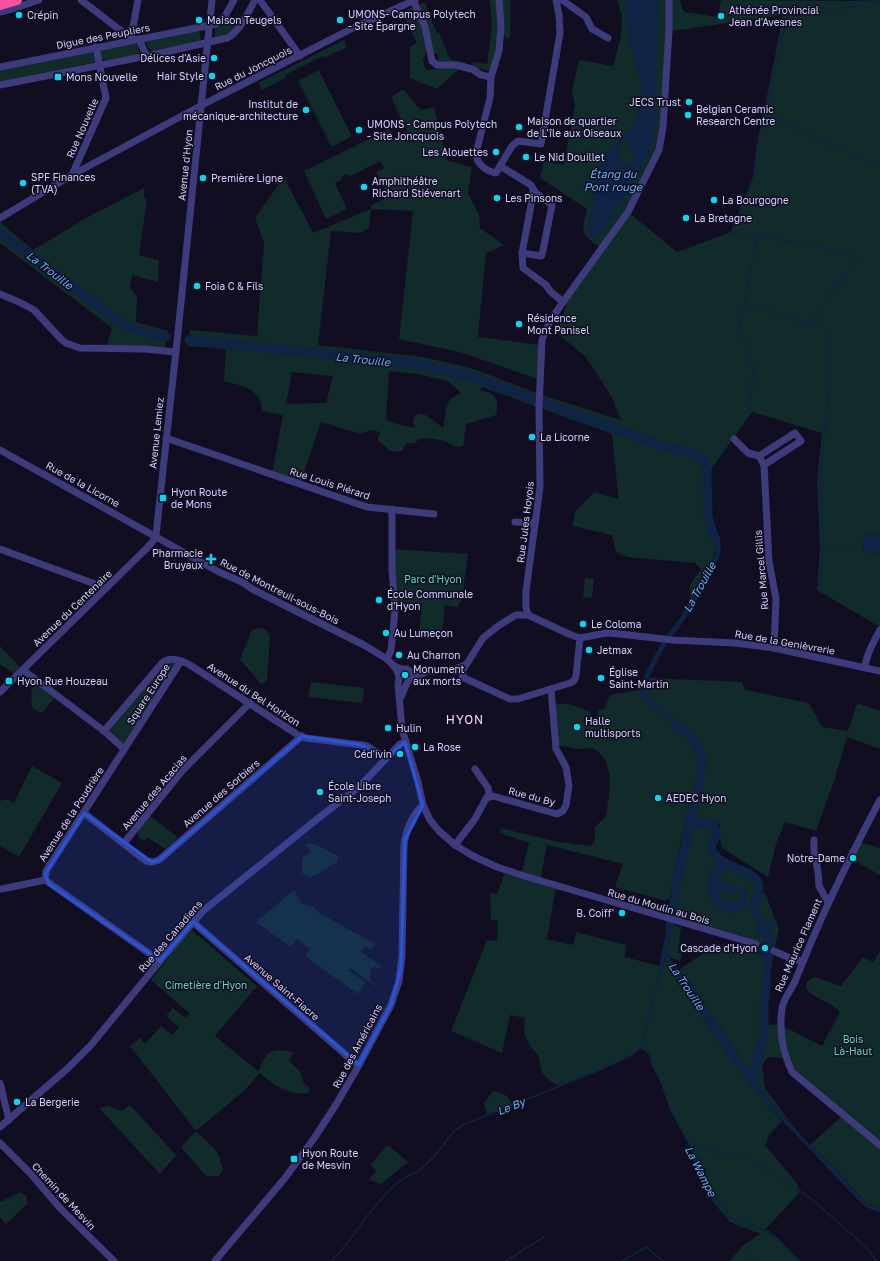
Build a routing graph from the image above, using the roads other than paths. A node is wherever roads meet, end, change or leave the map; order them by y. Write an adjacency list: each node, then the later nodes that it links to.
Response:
1 (11, 0): 15 (highway)
2 (17, 0): 15 (highway)
3 (39, 0): 16 (street)
4 (81, 0): 19 (street)
5 (138, 0): 19 (street)
6 (212, 0): 17 (street, Avenue d'Hyon)
7 (234, 0): 17 (street)
8 (255, 0): 20 (street)
9 (260, 0): 23 (street)
10 (414, 0): 23 (street, Rue du Joncquois); 26 (street)
11 (499, 0): 26 (street)
12 (556, 0): 29 (street)
13 (562, 0): 18 (street)
14 (668, 0): 35 (street, Rue Jules Hoyois)
15 (0, 4)
16 (0, 12)
17 (209, 26): 19 (street, Digue des Peupliers); 20 (street, Avenue d'Hyon)
18 (608, 38)
19 (136, 40): 21 (street, Digue des Peupliers); 22 (street)
20 (209, 42): 22 (street); 28 (street, Avenue d'Hyon)
21 (96, 47): 24 (street, Rue Nouvelle); 25 (street, Digue des Peupliers)
22 (146, 55): 24 (street)
23 (300, 56): 28 (street, Rue du Joncquois)
24 (99, 65): 27 (street); 30 (street, Rue Nouvelle)
25 (0, 67)
26 (491, 77): 29 (street)
27 (0, 85)
28 (202, 105): 30 (street, Rue du Joncquois); 36 (street, Avenue d'Hyon)
29 (500, 166): 31 (street)
30 (72, 175): 32 (street, Rue du Joncquois)
31 (533, 189): 33 (street); 33 (street)
32 (0, 218)
33 (522, 253): 35 (street)
34 (0, 294): 37 (street)
35 (563, 302): 46 (street, Rue Jules Hoyois)
36 (178, 332): 37 (street, Avenue Lemiez)
37 (176, 352): 38 (street, Avenue Lemiez)
38 (166, 438): 43 (street, Rue Louis Piérard); 47 (street, Avenue Lemiez)
39 (734, 439): 41 (street)
40 (0, 450): 47 (street, Rue de la Licorne)
41 (759, 456): 42 (street, Rue Marcel Gillis); 42 (street)
42 (764, 465): 55 (street, Rue Marcel Gillis)
43 (392, 509): 44 (street, Rue Louis Piérard); 56 (street)
44 (434, 514)
45 (515, 522): 46 (street)
46 (535, 523): 50 (street, Rue Jules Hoyois)
47 (156, 535): 49 (street, Avenue du Centenaire); 56 (street, Rue de Montreuil-sous-Bois)
48 (0, 549): 49 (street)
49 (106, 588): 60 (street, Avenue du Centenaire)
50 (526, 591): 51 (street, Rue Jules Hoyois); 52 (street, Rue Jules Hoyois)
51 (516, 615): 52 (street); 58 (street)
52 (528, 616): 54 (street)
53 (880, 630): 59 (street)
54 (580, 638): 55 (street, Rue de la Genièvrerie); 66 (street)
55 (774, 648): 59 (street, Rue de la Genièvrerie)
56 (387, 659): 63 (street, Rue de Montreuil-sous-Bois)
57 (181, 661): 69 (street, Avenue du Bel Horizon); 70 (street, Square Europe); 73 (street, Square Europe)
58 (464, 668): 62 (street); 65 (street)
59 (865, 668): 61 (street, Rue de la Genièvrerie)
60 (23, 670): 67 (street, Avenue du Centenaire); 70 (street)
61 (880, 670)
62 (446, 671): 64 (street); 65 (street)
63 (400, 673): 64 (street); 64 (street); 68 (street, Rue du Moulin au Bois)
64 (410, 677): 68 (street)
65 (464, 678): 66 (street)
66 (551, 689): 76 (street, Rue du By)
67 (0, 692)
68 (400, 699): 72 (street, Rue du Moulin au Bois)
69 (250, 703): 71 (street, Avenue du Bel Horizon); 81 (street, Avenue des Acacias)
70 (104, 731): 73 (street)
71 (302, 736): 74 (street, Avenue du Bel Horizon); 81 (street, Avenue des Sorbiers)
72 (405, 742): 74 (street, Rue des Canadiens); 78 (street, Rue du Moulin au Bois)
73 (124, 749): 79 (street, Avenue de la Poudrière)
74 (386, 758): 86 (street, Rue des Canadiens)
75 (476, 769): 76 (street)
76 (490, 797): 82 (street)
77 (880, 800): 85 (street, Rue Maurice Flament)
78 (423, 805): 82 (street, Rue du Moulin au Bois); 91 (street, Rue des Américains)
79 (84, 813): 81 (street); 83 (street, Avenue de la Poudrière)
80 (814, 840): 85 (street)
81 (124, 844)
82 (455, 845): 87 (street, Rue du Moulin au Bois)
83 (45, 880): 84 (street); 89 (street)
84 (2, 889)
85 (828, 902): 90 (street, Rue Maurice Flament)
86 (193, 922): 89 (street, Rue des Canadiens); 91 (street, Avenue Saint-Fiacre)
87 (756, 944)
88 (774, 951): 90 (street)
89 (160, 961): 93 (street, Rue des Canadiens)
90 (803, 961): 96 (street, Rue Maurice Flament)
91 (359, 1065): 98 (street, Rue des Américains)
92 (0, 1083): 93 (street)
93 (8, 1120): 94 (street, Rue des Canadiens)
94 (0, 1128)
95 (0, 1143): 97 (street, Chemin de Mesvin)
96 (880, 1144)
97 (114, 1261)
98 (215, 1261)

